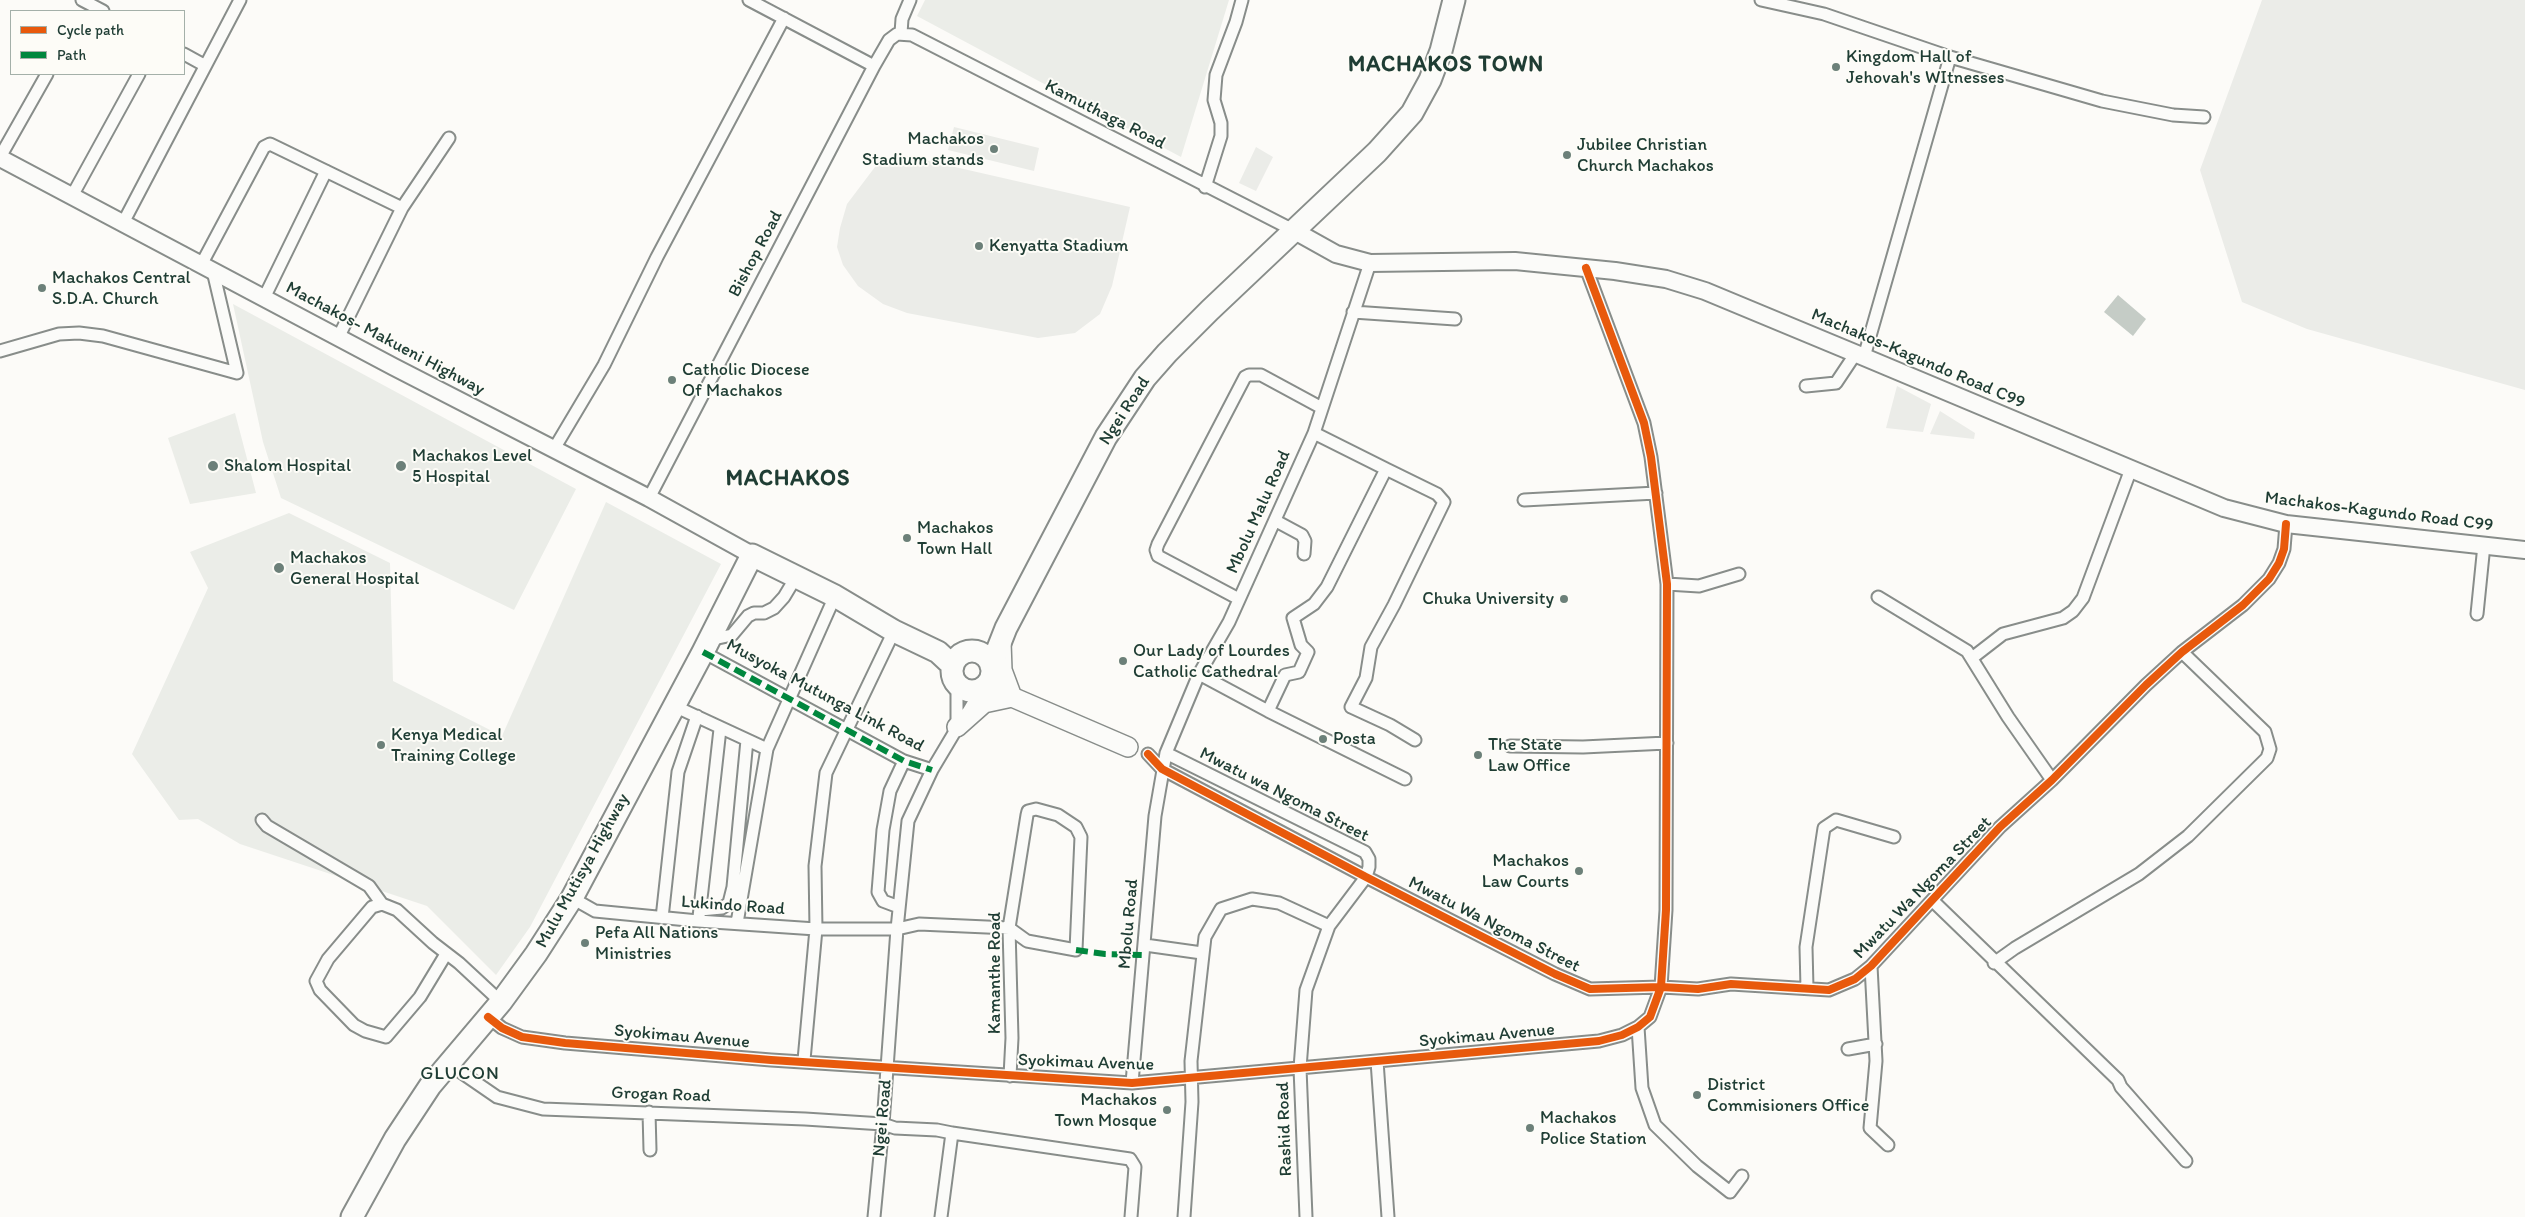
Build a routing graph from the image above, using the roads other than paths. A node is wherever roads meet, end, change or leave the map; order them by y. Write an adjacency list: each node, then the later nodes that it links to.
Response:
1 (240, 0): 13 (street)
2 (749, 0): 9 (street)
3 (910, 0): 10 (street)
4 (1242, 0): 21 (street)
5 (1454, 0): 25 (highway, Ngei Road)
6 (1761, 0): 12 (street)
7 (84, 5): 8 (street)
8 (100, 10)
9 (784, 18): 14 (street); 38 (street)
10 (902, 33): 14 (street, Bishop Road); 21 (street, Kamuthaga Road)
11 (185, 55): 13 (street)
12 (1950, 57): 17 (street); 34 (street)
13 (204, 65): 24 (street)
14 (874, 66): 42 (street, Bishop Road)
15 (46, 75): 19 (street)
16 (138, 75): 22 (street)
17 (2204, 117)
18 (449, 138): 23 (street)
19 (0, 157): 22 (main road, Machakos- Makueni Highway)
20 (326, 171): 23 (street); 27 (street); 29 (street)
21 (1205, 187): 25 (street, Kamuthaga Road)
22 (72, 196): 24 (main road, Machakos- Makueni Highway)
23 (402, 208): 32 (street)
24 (123, 224): 27 (main road, Machakos- Makueni Highway)
25 (1293, 230): 26 (main road, Machakos-Kagundo Road C99); 58 (highway, Ngei Road)
26 (1370, 263): 28 (main road, Machakos-Kagundo Road C99); 30 (street, Mbolu Malu Road)
27 (207, 268): 29 (main road, Machakos- Makueni Highway); 33 (street)
28 (1586, 268): 34 (main road, Machakos-Kagundo Road C99); 41 (street, Syokimau Avenue)
29 (264, 298): 32 (main road, Machakos- Makueni Highway)
30 (1353, 312): 31 (street); 36 (street, Mbolu Malu Road)
31 (1455, 318)
32 (338, 338): 38 (main road, Machakos- Makueni Highway)
33 (0, 351)
34 (1860, 355): 35 (street); 40 (main road, Machakos-Kagundo Road C99)
35 (1806, 386)
36 (1322, 408): 37 (street, Mbolu Malu Road); 55 (street)
37 (1314, 433): 39 (street); 44 (street, Mbolu Malu Road)
38 (554, 450): 42 (main road, Machakos- Makueni Highway)
39 (1386, 469): 68 (street); 74 (street)
40 (2131, 469): 45 (main road, Machakos-Kagundo Road C99); 61 (street)
41 (1656, 492): 43 (street); 52 (street, Syokimau Avenue)
42 (649, 498): 49 (main road, Machakos- Makueni Highway)
43 (1524, 500)
44 (1276, 521): 48 (street); 55 (street, Mbolu Malu Road)
45 (2286, 524): 46 (main road, Machakos-Kagundo Road C99); 60 (street, Mwatu Wa Ngoma Street)
46 (2484, 545): 47 (main road, Machakos-Kagundo Road C99); 56 (street)
47 (2525, 550)
48 (1304, 554)
49 (752, 555): 51 (highway); 59 (highway, Mulu Mutisya Highway)
50 (1740, 574): 52 (street)
51 (796, 577): 53 (highway); 59 (street)
52 (1667, 584): 75 (street, Syokimau Avenue)
53 (835, 596): 57 (highway); 66 (street)
54 (1878, 597): 61 (street)
55 (1239, 599): 63 (street, Mbolu Malu Road)
56 (2477, 614)
57 (894, 631): 62 (highway); 72 (street)
58 (1003, 634): 62 (highway); 64 (highway, Ngei Road); 65 (main road)
59 (706, 646): 66 (street, Musyoka Mutunga Link Road); 67 (highway, Mulu Mutisya Highway)
60 (2182, 652): 85 (street, Mwatu Wa Ngoma Street); 103 (street)
61 (1972, 658): 85 (street)
62 (955, 662): 64 (highway); 64 (highway); 70 (street)
63 (1200, 674): 68 (street); 79 (street, Mbolu Malu Road)
64 (987, 679): 65 (main road); 70 (street, Ngei Road)
65 (1012, 697): 70 (main road); 77 (main road)
66 (790, 699): 72 (street, Musyoka Mutunga Link Road); 78 (street)
67 (672, 706): 69 (street); 89 (highway, Mulu Mutisya Highway)
68 (1268, 711): 84 (street)
69 (698, 716): 71 (street); 94 (street)
70 (957, 727): 83 (street, Ngei Road)
71 (720, 729): 73 (street); 93 (street)
72 (846, 731): 81 (street, Musyoka Mutunga Link Road); 98 (street)
73 (747, 740): 78 (street); 93 (street)
74 (1415, 740)
75 (1667, 743): 76 (street); 105 (street, Syokimau Avenue)
76 (1510, 746)
77 (1128, 748): 80 (street)
78 (768, 750): 95 (street)
79 (1166, 753): 80 (street); 82 (street, Mbolu Malu Road); 88 (street, Mwatu wa Ngoma Street)
80 (1148, 754): 82 (street, Mwatu Wa Ngoma Street)
81 (904, 761): 83 (street, Musyoka Mutunga Link Road); 92 (street)
82 (1162, 769): 88 (street, Mwatu Wa Ngoma Street); 100 (street, Mbolu Road)
83 (932, 770): 92 (street, Ngei Road)
84 (1405, 780)
85 (2052, 780): 90 (street, Mwatu Wa Ngoma Street)
86 (262, 820): 91 (street)
87 (1894, 837): 106 (street)
88 (1366, 877): 96 (street, Rashid Road); 105 (street, Mwatu Wa Ngoma Street)
89 (572, 898): 94 (street, Lukindo Road); 107 (highway, Mulu Mutisya Highway)
90 (1933, 901): 103 (street); 104 (street, Mwatu Wa Ngoma Street)
91 (382, 904): 102 (street); 102 (street)
92 (900, 907): 99 (street, Ngei Road)
93 (699, 916): 94 (street, Lukindo Road); 95 (street, Lukindo Road)
94 (662, 918)
95 (736, 923): 98 (street, Lukindo Road)
96 (1329, 926): 101 (street); 115 (street, Rashid Road)
97 (1008, 928): 97 (street, Kamanthe Road); 99 (street); 116 (street, Kamanthe Road)
98 (816, 929): 99 (street, Lukindo Road); 111 (street)
99 (897, 929): 114 (street, Ngei Road)
100 (1145, 945): 101 (street); 118 (street, Mbolu Road)
101 (1202, 953): 117 (street)
102 (446, 954): 107 (street, Syokimau Avenue)
103 (1994, 963): 124 (street)
104 (1871, 966): 106 (street, Mwatu Wa Ngoma Street); 109 (street)
105 (1661, 987): 106 (street, Mwatu Wa Ngoma Street); 108 (street, Syokimau Avenue)
106 (1807, 988)
107 (494, 1010): 111 (street, Syokimau Avenue); 113 (highway, Mulu Mutisya Highway)
108 (1638, 1027): 112 (street, Syokimau Avenue); 125 (street)
109 (1876, 1044): 110 (street); 122 (street)
110 (1848, 1048)
111 (804, 1060): 114 (street, Syokimau Avenue)
112 (1377, 1061): 115 (street, Syokimau Avenue); 132 (street)
113 (449, 1064): 119 (street, Grogan Road); 126 (highway, Mulu Mutisya Highway)
114 (887, 1066): 116 (street, Syokimau Avenue); 120 (street, Ngei Road)
115 (1300, 1068): 117 (street, Syokimau Avenue); 131 (street, Rashid Road)
116 (1010, 1076): 118 (street, Syokimau Avenue)
117 (1193, 1079): 118 (street, Syokimau Avenue); 130 (street)
118 (1132, 1083)
119 (649, 1112): 120 (street, Grogan Road); 123 (street)
120 (883, 1124): 121 (street, Grogan Road); 127 (street, Ngei Road)
121 (952, 1133): 128 (street); 129 (street, Grogan Road)
122 (1888, 1145)
123 (650, 1150)
124 (2186, 1160)
125 (1742, 1176)
126 (352, 1217)
127 (874, 1217)
128 (941, 1217)
129 (1131, 1217)
130 (1184, 1217)
131 (1306, 1217)
132 (1388, 1217)

